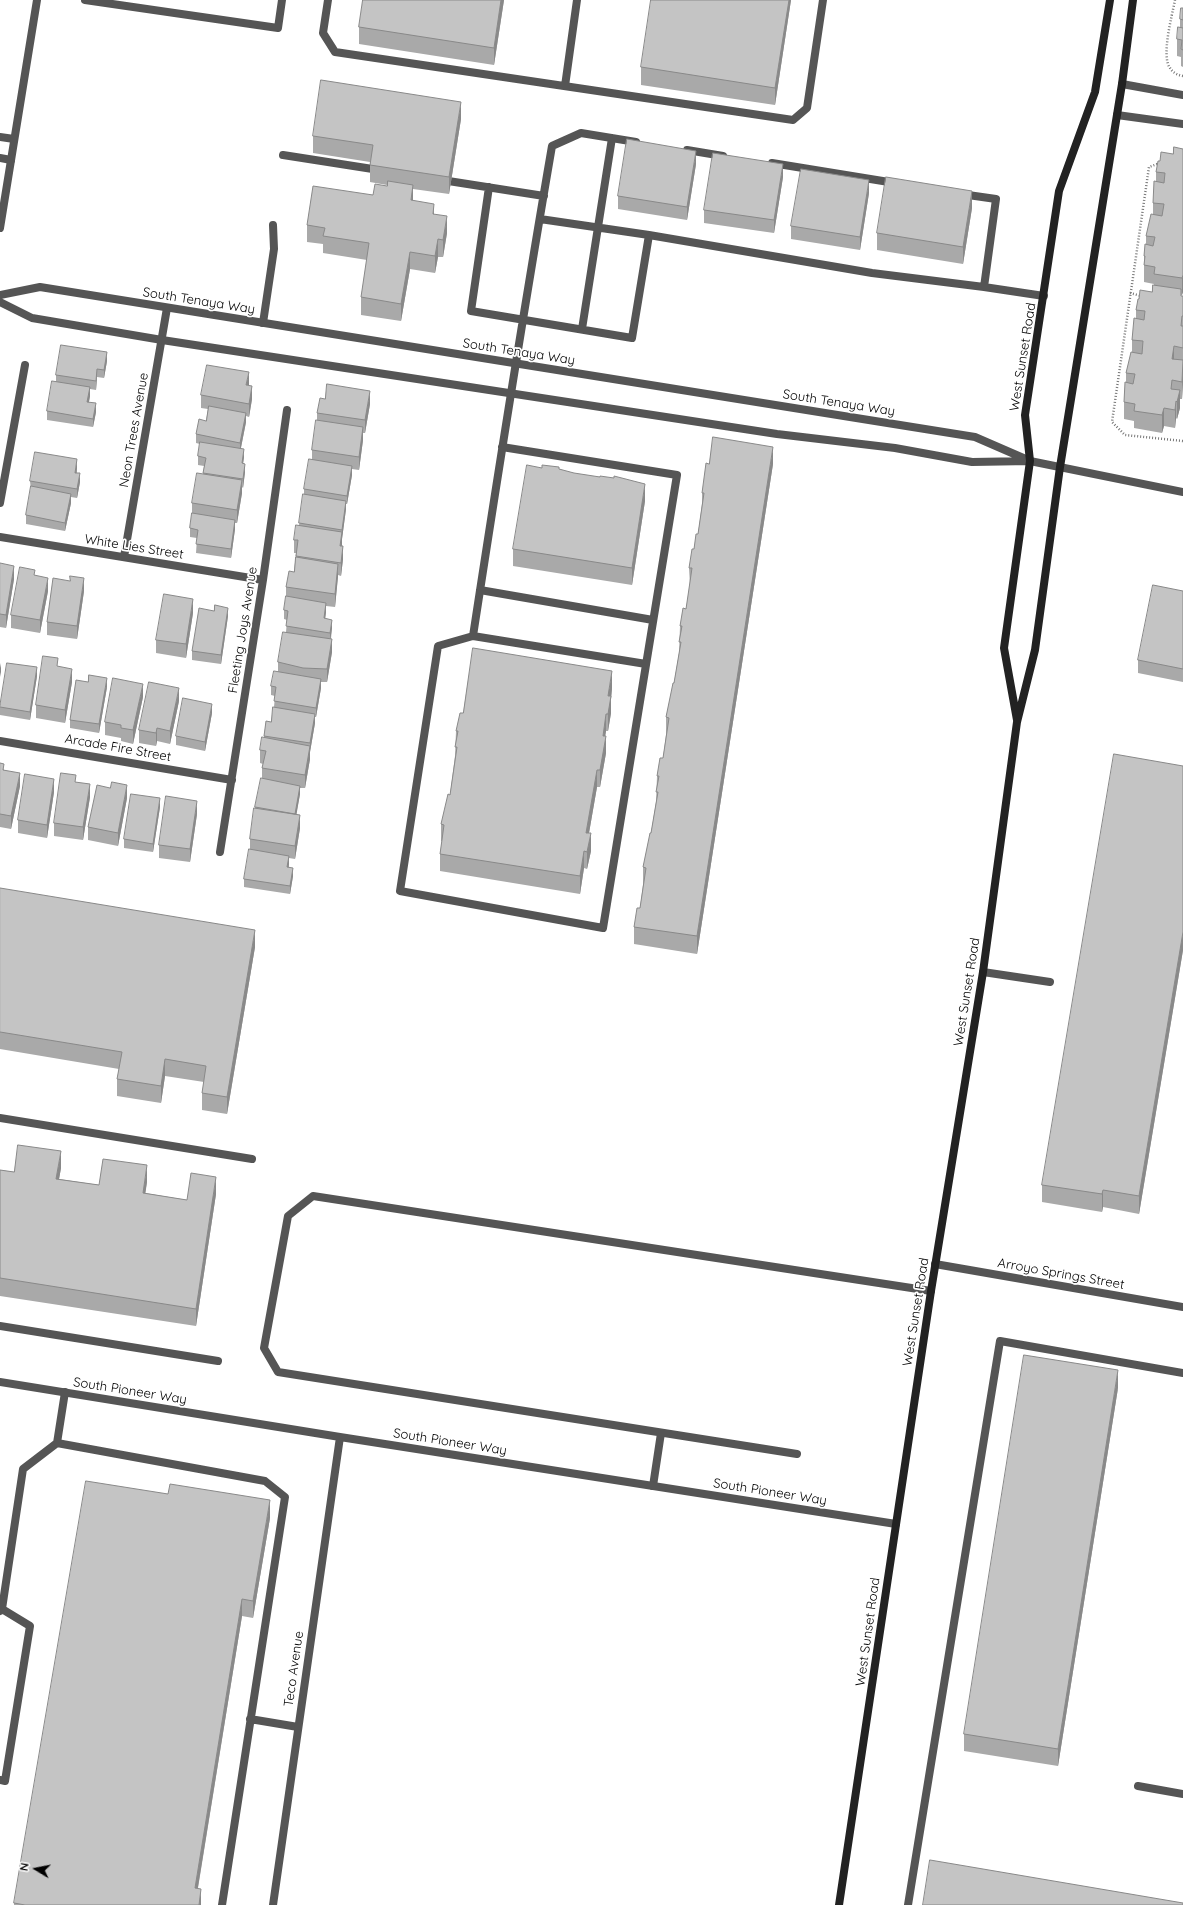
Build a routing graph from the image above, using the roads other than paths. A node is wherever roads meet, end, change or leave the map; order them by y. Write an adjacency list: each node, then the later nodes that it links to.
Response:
1 (38, 0): 16 (street)
2 (85, 0): 3 (street)
3 (282, 0)
4 (328, 0): 10 (street)
5 (577, 0): 10 (street)
6 (823, 0): 10 (street)
7 (1110, 0): 37 (main road, West Sunset Road)
8 (1133, 0): 9 (main road, West Sunset Road)
9 (1122, 84): 11 (street); 12 (main road, West Sunset Road)
10 (564, 86)
11 (1183, 95)
12 (1117, 115): 13 (street); 50 (main road, West Sunset Road)
13 (1183, 124)
14 (0, 137): 16 (street)
15 (612, 138): 17 (street); 29 (street); 32 (street)
16 (14, 139): 22 (street)
17 (643, 143)
18 (682, 149): 20 (street)
19 (283, 155): 24 (street)
20 (728, 156)
21 (0, 158): 22 (street)
22 (10, 160): 33 (street)
23 (767, 163): 26 (street)
24 (386, 171)
25 (434, 179): 27 (street)
26 (906, 185)
27 (489, 187): 29 (street); 40 (street)
28 (951, 192): 35 (street)
29 (544, 196): 30 (street)
30 (540, 219): 32 (street); 40 (street)
31 (272, 225): 41 (street)
32 (598, 227): 34 (street); 42 (street)
33 (0, 228)
34 (649, 235): 35 (street); 42 (street)
35 (984, 287): 37 (street)
36 (0, 295): 39 (street, South Tenaya Way)
37 (1044, 296): 49 (main road, West Sunset Road)
38 (0, 302): 43 (street, South Tenaya Way)
39 (167, 308): 41 (street, South Tenaya Way); 43 (street, Neon Trees Avenue)
40 (523, 319): 42 (street); 44 (street)
41 (262, 323): 44 (street, South Tenaya Way)
42 (582, 330)
43 (162, 340): 46 (street, South Tenaya Way); 54 (street, Neon Trees Avenue)
44 (516, 364): 46 (street); 49 (street, South Tenaya Way)
45 (25, 365): 52 (street)
46 (511, 393): 48 (street); 49 (street, South Tenaya Way)
47 (288, 410): 55 (street, Fleeting Joys Avenue)
48 (502, 447): 56 (street); 57 (street)
49 (1030, 461): 50 (street, South Tenaya Way); 60 (main road, West Sunset Road)
50 (1060, 467): 51 (street, South Tenaya Way); 60 (main road, West Sunset Road)
51 (1183, 492)
52 (0, 502)
53 (0, 537): 54 (street, White Lies Street)
54 (124, 557): 55 (street, White Lies Street)
55 (263, 580): 62 (street, Fleeting Joys Avenue)
56 (480, 590): 57 (street); 58 (street)
57 (653, 620): 59 (street)
58 (473, 636): 59 (street); 59 (street)
59 (646, 664)
60 (1017, 722): 64 (main road, West Sunset Road)
61 (0, 741): 62 (street, Arcade Fire Street)
62 (232, 780): 63 (street, Fleeting Joys Avenue)
63 (220, 852)
64 (983, 972): 65 (street); 68 (main road, West Sunset Road)
65 (1050, 982)
66 (0, 1118): 67 (street)
67 (252, 1159)
68 (935, 1264): 69 (main road, West Sunset Road); 70 (street, Arroyo Springs Street)
69 (931, 1291): 76 (street); 81 (main road, West Sunset Road)
70 (1183, 1307)
71 (0, 1326): 72 (street)
72 (218, 1361)
73 (1183, 1373): 91 (street)
74 (0, 1382): 75 (street, South Pioneer Way)
75 (66, 1392): 77 (street, South Pioneer Way); 78 (street)
76 (661, 1433): 79 (street); 80 (street)
77 (340, 1437): 80 (street, South Pioneer Way); 84 (street, Teco Avenue)
78 (56, 1443): 82 (street); 83 (street)
79 (797, 1454)
80 (654, 1486): 81 (street, South Pioneer Way)
81 (896, 1524): 90 (main road, West Sunset Road)
82 (1, 1610): 85 (street)
83 (250, 1719): 84 (street); 88 (street)
84 (298, 1727): 89 (street, Teco Avenue)
85 (0, 1780)
86 (1138, 1786): 87 (street)
87 (1183, 1794)
88 (222, 1905)
89 (273, 1905)
90 (839, 1905)
91 (908, 1905)

